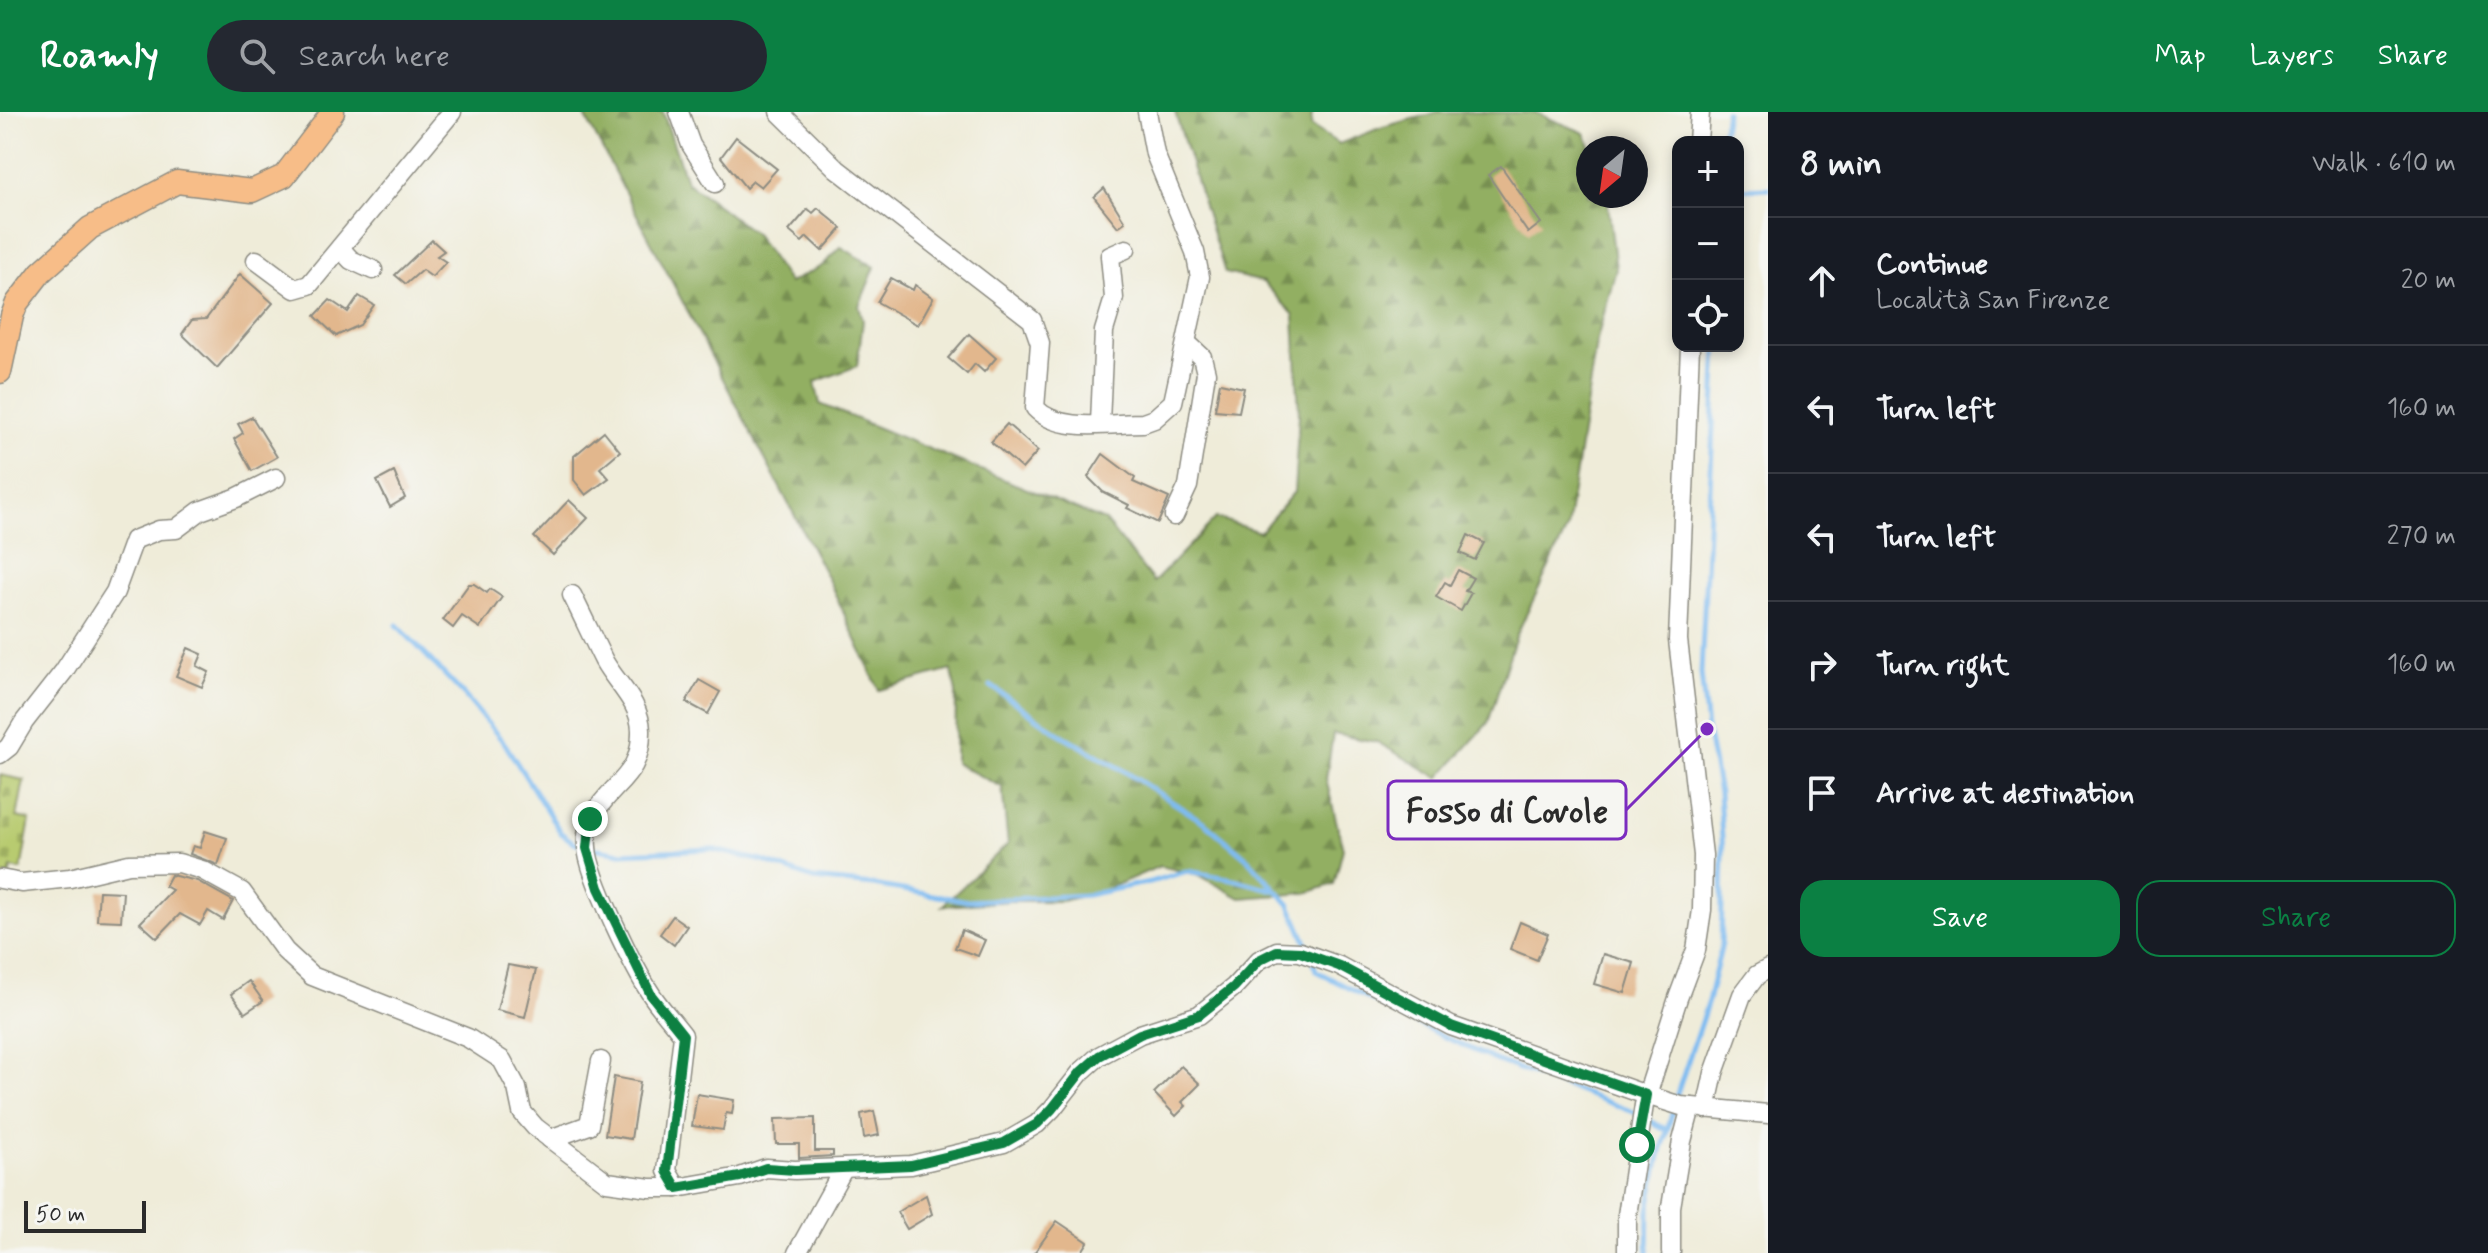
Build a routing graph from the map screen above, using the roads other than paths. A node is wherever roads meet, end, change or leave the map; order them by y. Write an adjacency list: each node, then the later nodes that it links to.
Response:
1 (333, 112): 13 (main road)
2 (452, 112): 9 (street)
3 (679, 112): 8 (street)
4 (779, 112): 17 (street)
5 (1147, 112): 14 (street)
6 (1700, 112): 7 (street)
7 (1698, 136)
8 (715, 183)
9 (340, 248): 11 (street); 12 (street)
10 (1126, 249): 17 (street)
11 (256, 260)
12 (373, 270)
13 (9, 306): 16 (main road)
14 (1187, 343): 17 (street); 19 (street)
15 (1690, 352): 25 (street)
16 (0, 372)
17 (1100, 423)
18 (276, 478): 21 (street)
19 (1174, 516)
20 (572, 595): 30 (street)
21 (0, 754)
22 (0, 879): 28 (street)
23 (1768, 969): 26 (street)
24 (601, 1061): 28 (street)
25 (1649, 1099): 26 (street); 29 (street); 32 (street)
26 (1692, 1107): 27 (street); 33 (street)
27 (1768, 1114)
28 (550, 1139): 30 (street)
29 (844, 1168): 30 (street); 31 (street)
30 (677, 1188)
31 (797, 1253)
32 (1627, 1253)
33 (1671, 1253)

